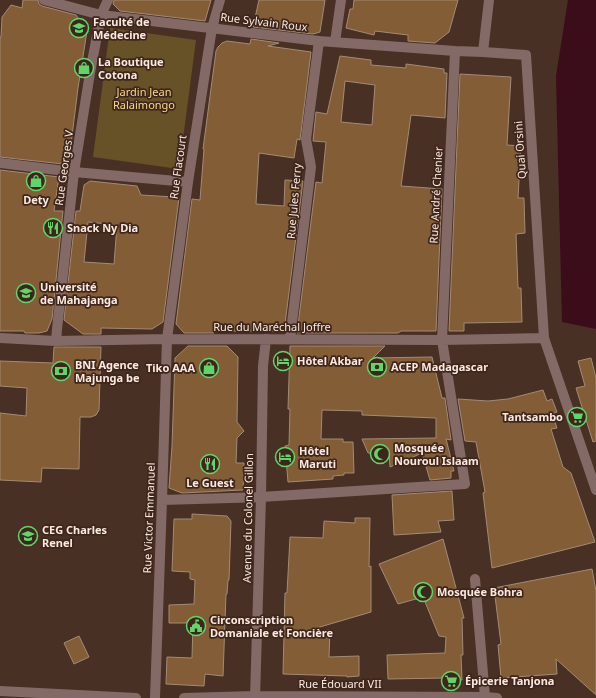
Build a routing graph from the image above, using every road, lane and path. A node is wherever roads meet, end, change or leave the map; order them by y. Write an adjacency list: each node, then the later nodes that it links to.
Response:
1 (44, 0): 6 (street, Rue Sylvain Roux)
2 (108, 0): 6 (street, Rue Georges V)
3 (220, 0): 7 (street, Rue Flacourt)
4 (340, 0): 9 (street)
5 (489, 0): 11 (street)
6 (101, 15): 7 (street, Rue Sylvain Roux); 13 (street, Rue Georges V)
7 (212, 28): 8 (street, Rue Sylvain Roux); 14 (street, Rue Flacourt)
8 (319, 41): 9 (street, Rue Sylvain Roux); 19 (street, Rue Jules Ferry)
9 (335, 42): 10 (street, Rue Sylvain Roux)
10 (455, 51): 11 (street, Rue Sylvain Roux); 20 (street, Rue André Chenier)
11 (483, 52): 16 (street, Quai Orsini)
12 (0, 163): 13 (street)
13 (74, 172): 14 (street); 21 (street, Rue Georges V)
14 (188, 182): 17 (street, Rue Flacourt)
15 (0, 338): 21 (street, Rue du Maréchal Joffre)
16 (544, 338): 20 (street, Rue du Maréchal Joffre); 22 (street)
17 (167, 339): 18 (street, Rue du Maréchal Joffre); 21 (street, Rue du Maréchal Joffre); 24 (street, Rue Victor Emmanuel)
18 (266, 339): 19 (street, Rue du Maréchal Joffre); 23 (street, Avenue du Colonel Gillon)
19 (290, 339): 20 (street, Rue du Maréchal Joffre)
20 (442, 340): 23 (street, Rue André Chenier)
21 (56, 342)
22 (596, 490)
23 (261, 497): 24 (street); 27 (street, Avenue du Colonel Gillon)
24 (162, 500): 30 (street, Rue Victor Emmanuel)
25 (475, 579): 28 (street)
26 (0, 691): 29 (street)
27 (255, 697): 28 (street, Rue Édouard VII); 31 (street, Rue Édouard VII)
28 (485, 697): 32 (street, Rue Édouard VII)
29 (136, 698)
30 (155, 698)
31 (184, 698)
32 (497, 698)

